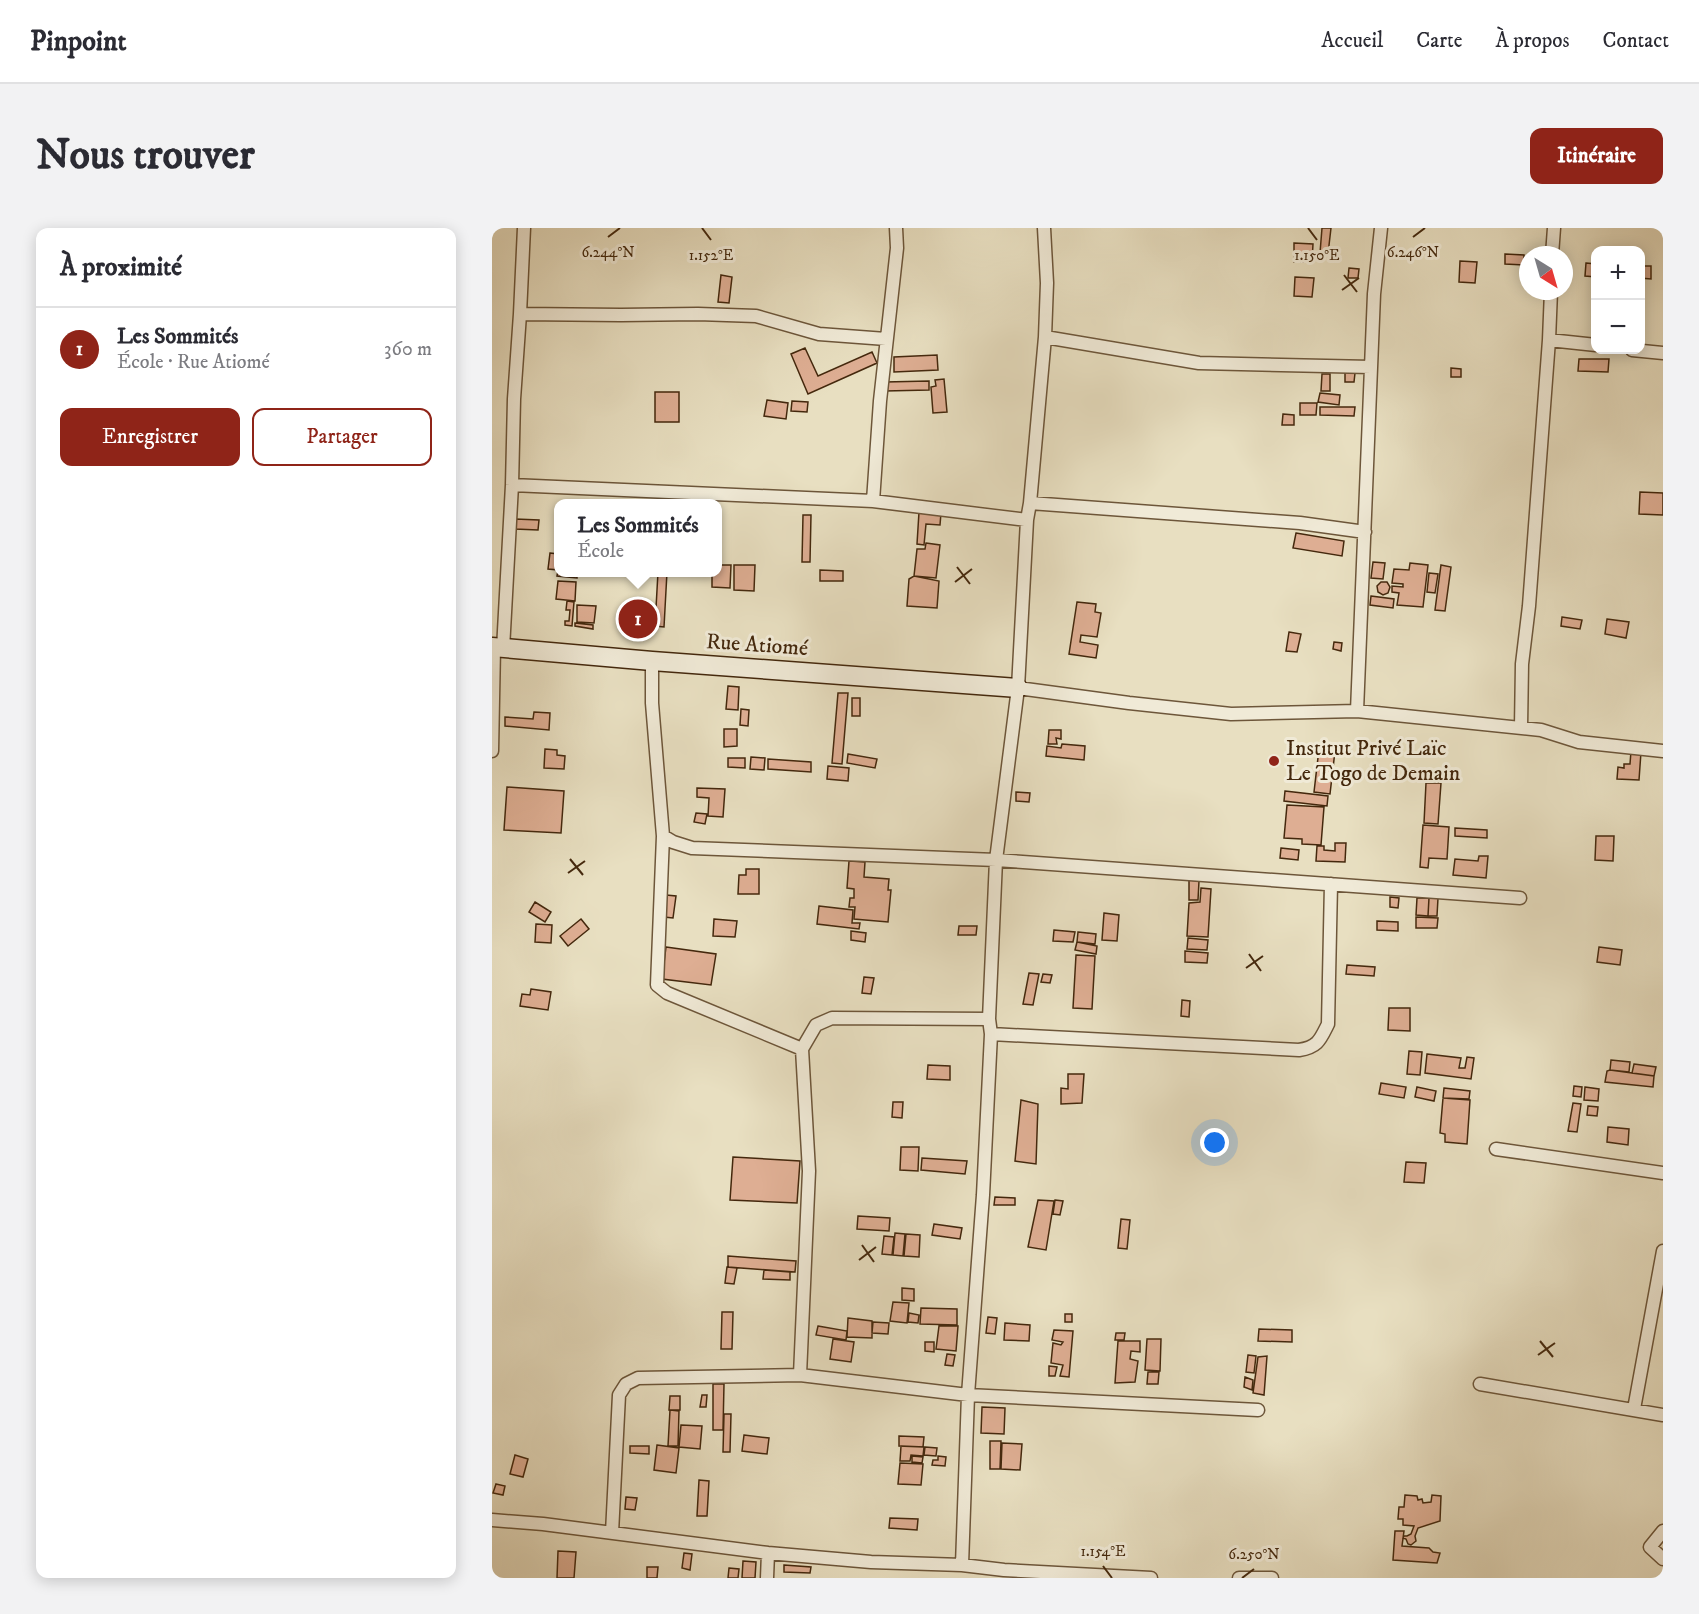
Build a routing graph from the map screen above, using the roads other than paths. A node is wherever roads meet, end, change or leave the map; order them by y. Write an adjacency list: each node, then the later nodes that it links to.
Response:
1 (524, 228): 8 (street)
2 (896, 228): 10 (street)
3 (1044, 228): 9 (street)
4 (1381, 228): 15 (street)
5 (1554, 228): 6 (street)
6 (1552, 246)
7 (1551, 300): 11 (street)
8 (520, 314): 10 (street); 16 (street)
9 (1045, 337): 15 (street); 18 (street)
10 (886, 339): 17 (street)
11 (1549, 340): 12 (street); 25 (street)
12 (1591, 344)
13 (1645, 351): 14 (street)
14 (1663, 353)
15 (1371, 367): 20 (street)
16 (512, 485): 17 (street); 21 (street)
17 (873, 501): 19 (street)
18 (1030, 503): 19 (street); 20 (street)
19 (1027, 520): 23 (street)
20 (1365, 532): 24 (street)
21 (496, 648): 22 (street, Rue Atiomé); 26 (street)
22 (652, 661): 23 (street, Rue Atiomé); 28 (street)
23 (1018, 688): 24 (street); 29 (street)
24 (1357, 711): 25 (street)
25 (1521, 727): 27 (street)
26 (492, 751)
27 (1663, 752)
28 (663, 836): 29 (street); 34 (street)
29 (996, 860): 30 (street); 32 (street)
30 (1331, 884): 31 (street); 33 (street)
31 (1520, 898)
32 (989, 1018): 33 (street); 34 (street)
33 (991, 1034): 40 (street)
34 (802, 1049): 38 (street)
35 (1496, 1149): 36 (street)
36 (1663, 1173)
37 (1663, 1251): 41 (street)
38 (800, 1375): 40 (street); 46 (street)
39 (1480, 1384): 41 (street)
40 (968, 1395): 42 (street); 49 (street)
41 (1634, 1409): 43 (street)
42 (1258, 1410)
43 (1663, 1415)
44 (492, 1520): 46 (street)
45 (1663, 1531): 48 (street)
46 (612, 1533): 47 (street)
47 (768, 1553): 49 (street); 50 (street)
48 (1663, 1559)
49 (962, 1565): 51 (street)
50 (767, 1578)
51 (1151, 1578)
52 (1239, 1578): 53 (street)
53 (1272, 1578)

